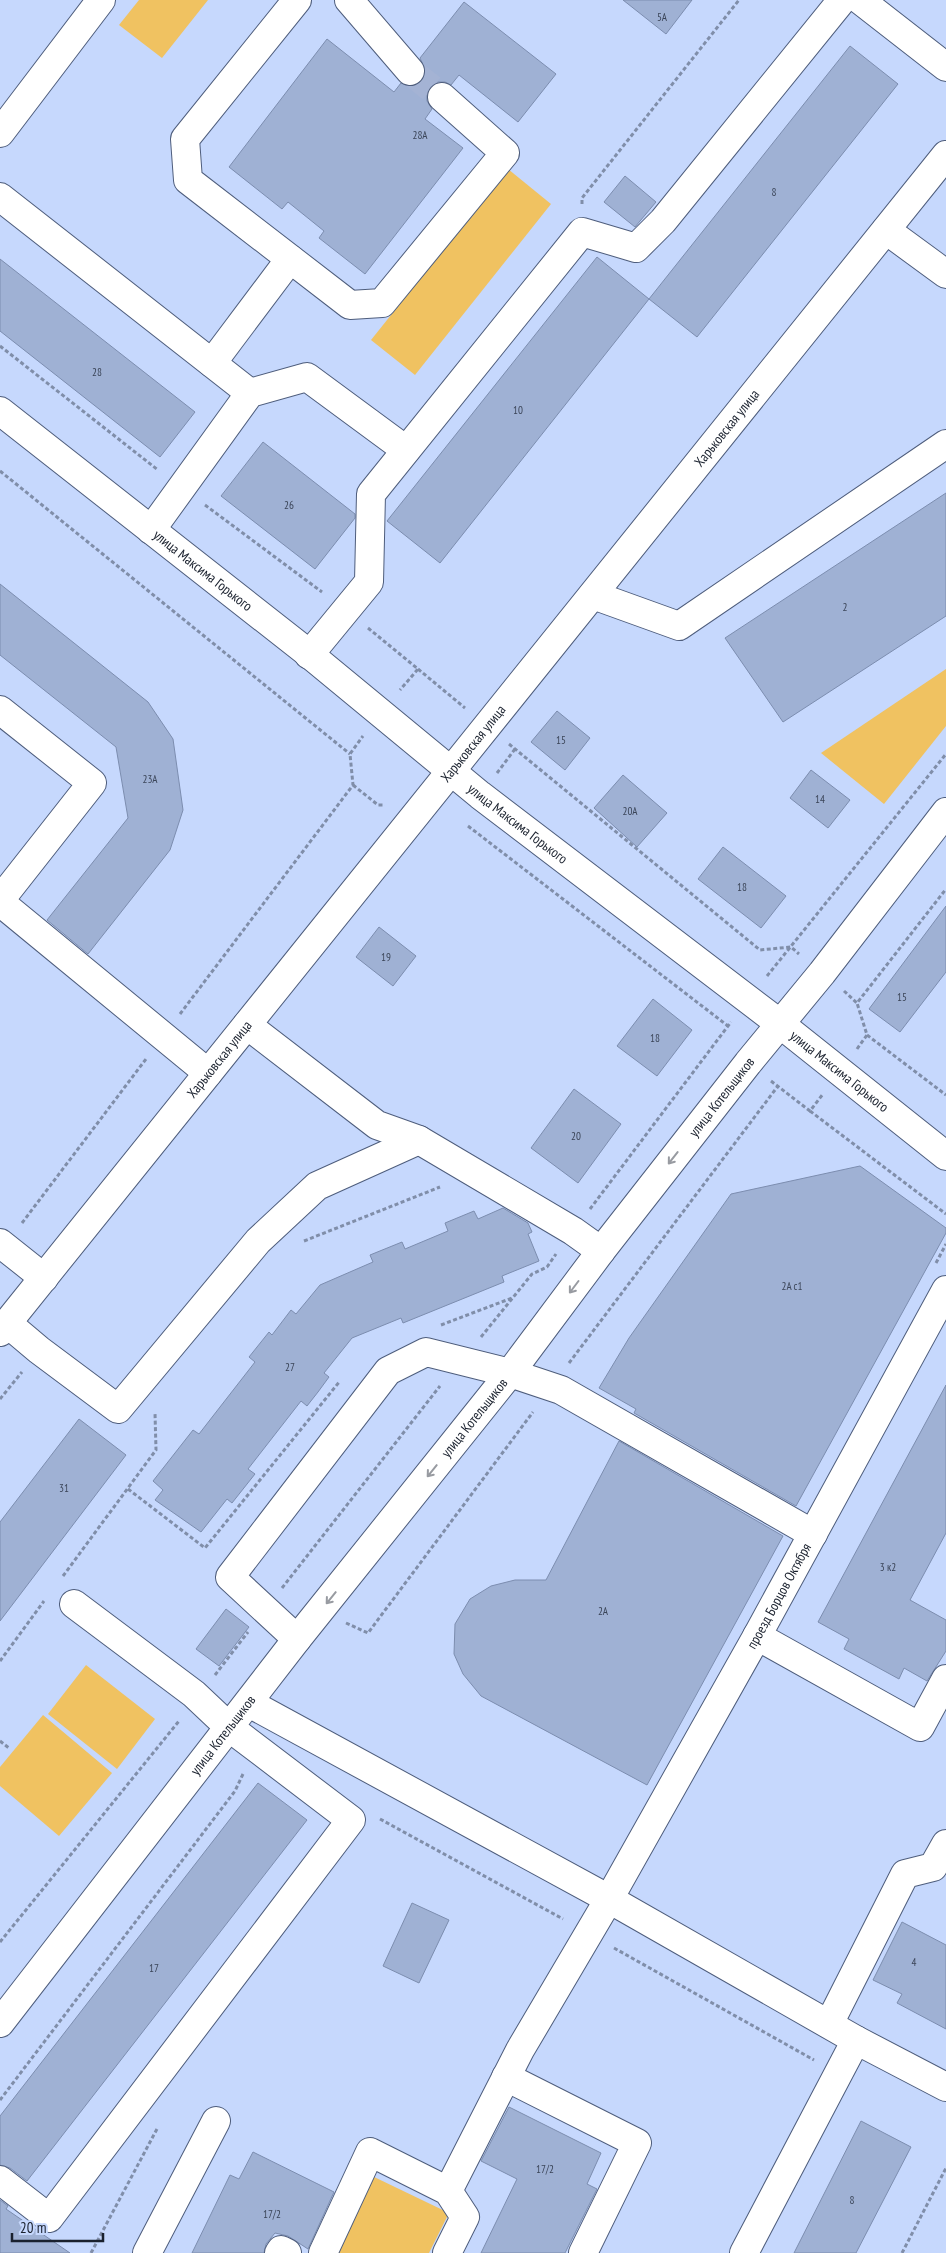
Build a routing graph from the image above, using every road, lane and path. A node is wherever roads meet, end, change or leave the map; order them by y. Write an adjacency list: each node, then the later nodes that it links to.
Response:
1 (101, 0): 10 (street)
2 (297, 0): 15 (street)
3 (349, 0): 8 (street)
4 (739, 0): 14 (path)
5 (842, 0): 14 (street)
6 (860, 0): 7 (street)
7 (946, 67)
8 (410, 71)
9 (442, 97): 15 (street)
10 (0, 133)
11 (946, 155): 13 (street, Харьковская улица)
12 (0, 197): 18 (street)
13 (886, 230): 16 (street); 26 (street, Харьковская улица)
14 (582, 232): 22 (street)
15 (290, 259): 18 (street)
16 (946, 274)
17 (0, 346): 24 (path)
18 (212, 363): 19 (street)
19 (250, 393): 22 (street); 24 (street)
20 (0, 411): 25 (street, улица Максима Горького)
21 (946, 444): 26 (street)
22 (406, 450): 27 (street)
23 (0, 471): 33 (path)
24 (181, 488): 25 (street); 27 (path)
25 (151, 530): 28 (street, улица Максима Горького)
26 (593, 595): 32 (street, Харьковская улица)
27 (346, 610): 28 (street); 29 (path)
28 (309, 654): 31 (street, улица Максима Горького)
29 (418, 669): 31 (path); 32 (path)
30 (0, 710): 38 (street)
31 (381, 713): 33 (path); 34 (street, улица Максима Горького)
32 (487, 726): 34 (street, Харьковская улица); 39 (path)
33 (350, 754): 44 (path)
34 (451, 771): 40 (street, улица Максима Горького); 41 (street, Харьковская улица)
35 (946, 812): 39 (street, улица Котельщиков)
36 (468, 826): 42 (path)
37 (946, 889): 39 (path)
38 (0, 901): 44 (street)
39 (822, 973): 40 (street, улица Котельщиков)
40 (779, 1023): 50 (street, улица Максима Горького); 55 (street, улица Котельщиков, one-way to 55)
41 (247, 1025): 45 (street, Харьковская улица); 49 (street)
42 (728, 1026)
43 (867, 1035): 47 (path)
44 (163, 1037): 45 (street); 53 (path)
45 (208, 1073): 56 (street, Харьковская улица)
46 (778, 1086): 60 (path)
47 (946, 1095)
48 (810, 1112): 52 (path)
49 (419, 1140): 51 (street); 58 (street)
50 (946, 1156)
51 (474, 1174): 54 (path); 55 (street)
52 (946, 1214)
53 (2, 1244): 56 (street)
54 (295, 1244)
55 (601, 1251): 59 (street, улица Котельщиков, one-way to 59)
56 (44, 1278): 58 (street, Харьковская улица)
57 (946, 1290): 62 (street, проезд Борцов Октября)
58 (4, 1327)
59 (510, 1373): 60 (street); 67 (street, улица Котельщиков, one-way to 67); 67 (street)
60 (551, 1387): 62 (street); 65 (path)
61 (154, 1405): 63 (path)
62 (812, 1534): 66 (street, проезд Борцов Октября)
63 (66, 1593): 71 (street)
64 (47, 1598): 68 (path)
65 (340, 1630)
66 (757, 1636): 69 (street); 76 (street, проезд Борцов Октября)
67 (297, 1639): 70 (street, улица Котельщиков)
68 (0, 1661)
69 (946, 1679)
70 (249, 1704): 71 (street, улица Котельщиков); 76 (street)
71 (230, 1728): 73 (street); 77 (street, улица Котельщиков)
72 (0, 1741): 74 (path)
73 (255, 1746): 82 (path); 85 (street)
74 (9, 1748)
75 (946, 1844): 78 (street)
76 (609, 1899): 78 (street); 80 (street, проезд Борцов Октября)
77 (0, 2023)
78 (829, 2024): 79 (street)
79 (856, 2040): 81 (street); 93 (street)
80 (506, 2077): 86 (street, проезд Борцов Октября); 92 (street)
81 (946, 2087)
82 (0, 2100)
83 (216, 2121): 87 (street)
84 (946, 2168): 94 (path)
85 (0, 2180)
86 (448, 2191): 90 (street); 91 (street)
87 (147, 2253)
88 (279, 2253): 89 (street)
89 (287, 2253)
90 (323, 2253)
91 (448, 2253)
92 (583, 2253)
93 (744, 2253)
94 (902, 2253)

